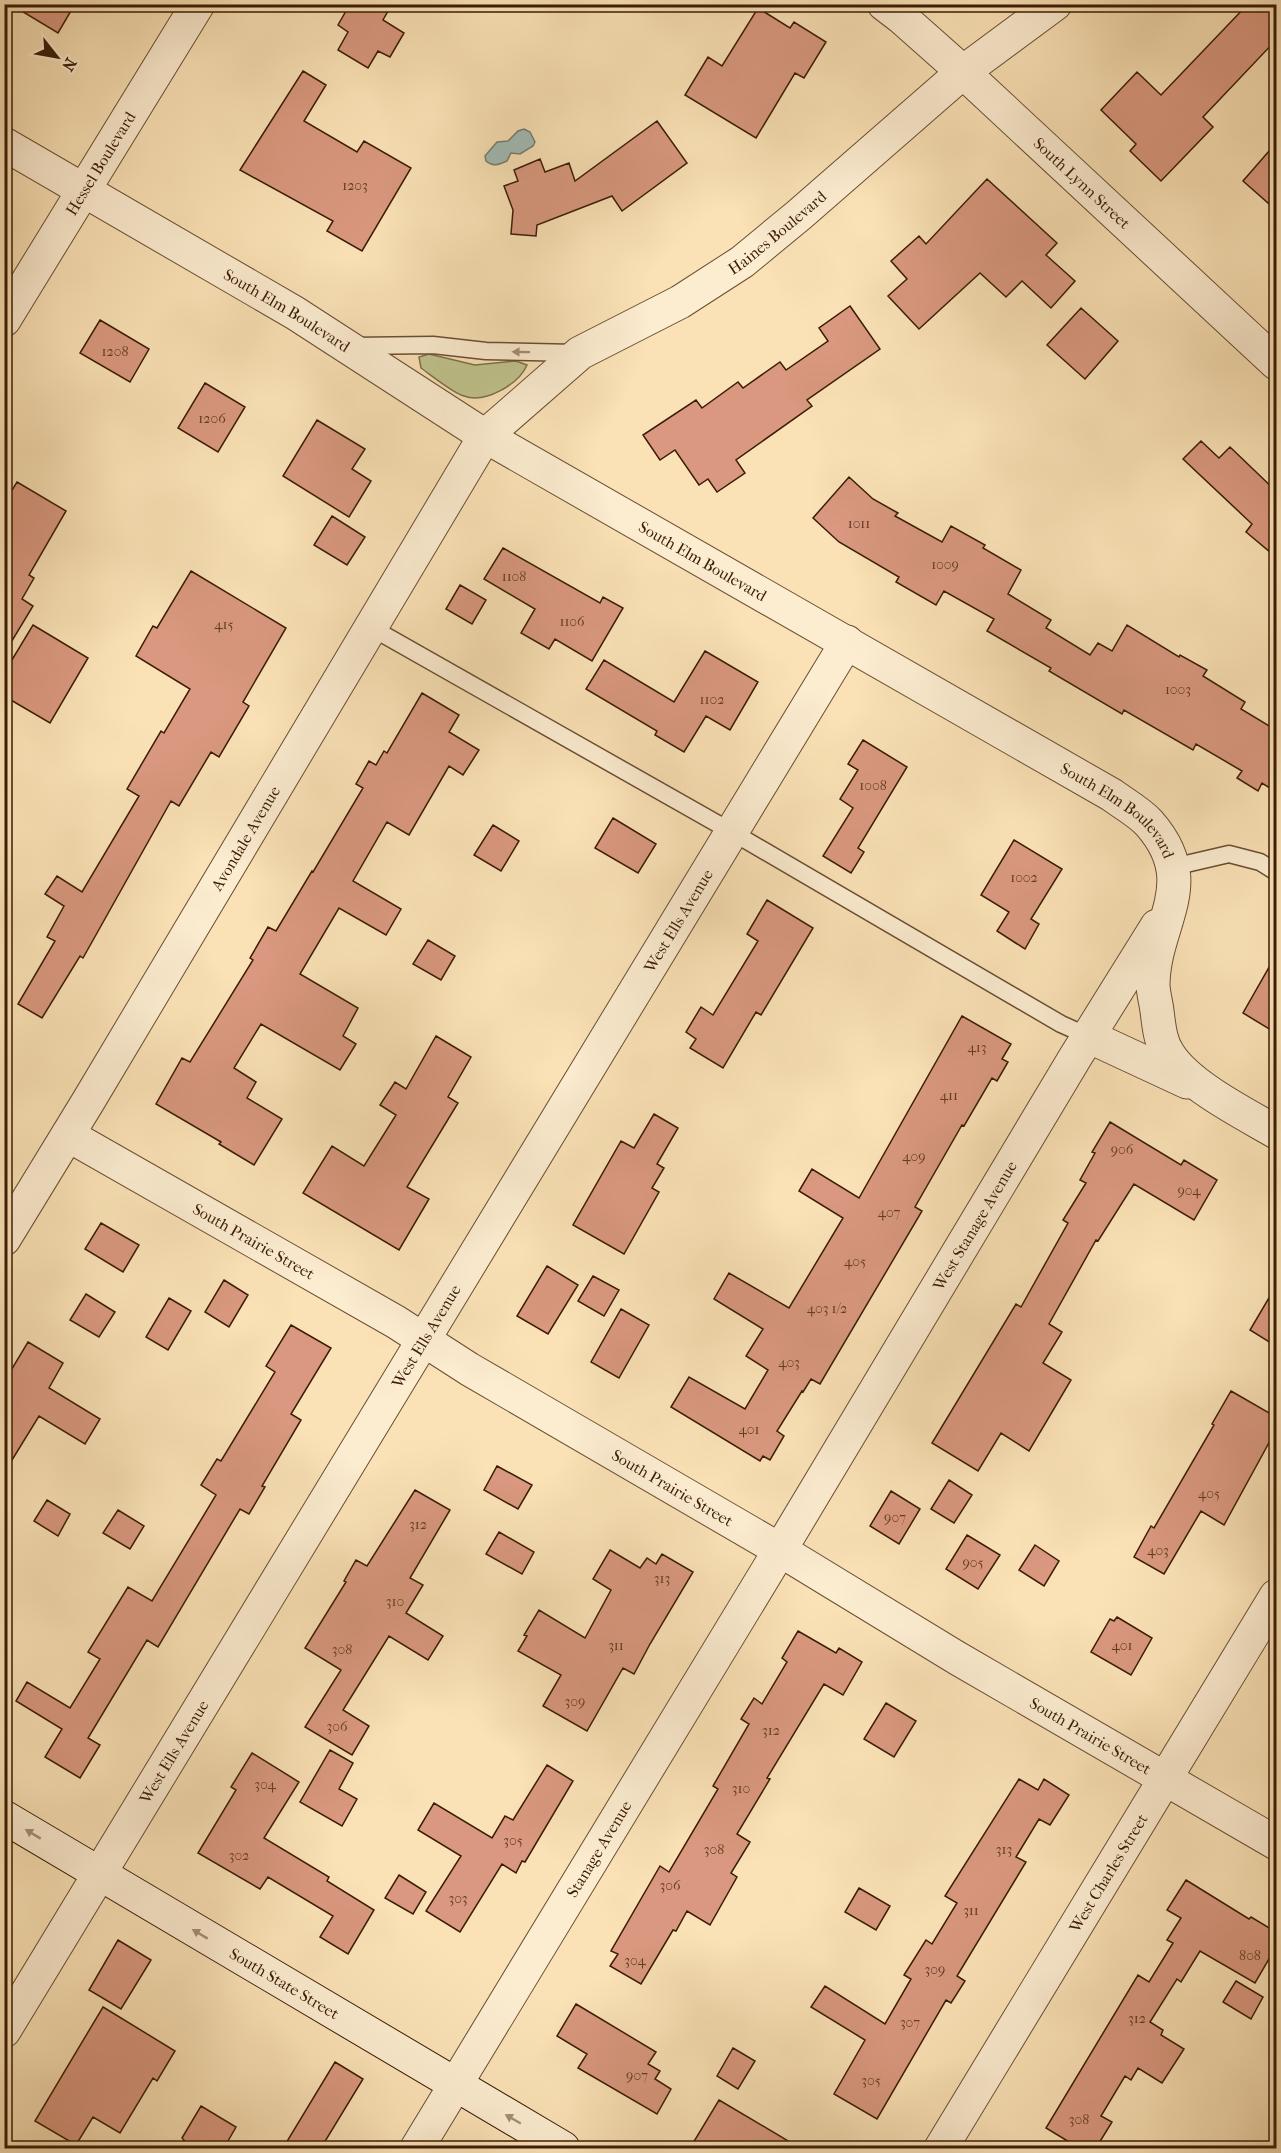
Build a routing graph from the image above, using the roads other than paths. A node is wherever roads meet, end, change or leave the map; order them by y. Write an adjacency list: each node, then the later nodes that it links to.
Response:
1 (198, 4): 6 (street, Hessel Boulevard)
2 (884, 4): 4 (street, South Lynn Street)
3 (1055, 4): 4 (street, Haines Boulevard)
4 (963, 72): 9 (street, Haines Boulevard); 10 (street, South Lynn Street)
5 (4, 144): 6 (street, South Elm Boulevard)
6 (84, 190): 7 (street, Hessel Boulevard); 8 (street, South Elm Boulevard)
7 (4, 320)
8 (346, 346): 9 (lane, one-way to 8); 11 (street, South Elm Boulevard)
9 (580, 353): 11 (street, Haines Boulevard)
10 (1276, 363)
11 (485, 436): 12 (street, Avondale Avenue); 13 (street, South Elm Boulevard)
12 (372, 628): 14 (lane); 21 (street, Avondale Avenue)
13 (847, 642): 14 (street, West Ells Avenue); 15 (street, South Elm Boulevard)
14 (732, 832): 18 (lane); 23 (street, West Ells Avenue)
15 (1173, 867): 16 (lane); 17 (street, South Elm Boulevard)
16 (1276, 872)
17 (1173, 902): 18 (street, West Stanage Avenue); 19 (street, South Elm Boulevard)
18 (1088, 1036): 19 (street, South Elm Boulevard); 24 (street, West Stanage Avenue)
19 (1208, 1092): 20 (street, South Elm Boulevard)
20 (1276, 1132)
21 (68, 1136): 22 (street, Avondale Avenue); 23 (street, South Prairie Street)
22 (4, 1239)
23 (424, 1340): 24 (street, South Prairie Street); 29 (street, West Ells Avenue)
24 (780, 1550): 26 (street, South Prairie Street); 31 (street, Stanage Avenue)
25 (1276, 1596): 26 (street, West Charles Street)
26 (1166, 1778): 28 (street, South Prairie Street); 34 (street, West Charles Street)
27 (4, 1817): 29 (street, South State Street, one-way to 27)
28 (1276, 1843)
29 (99, 1874): 30 (street, West Ells Avenue); 31 (street, South State Street, one-way to 29)
30 (4, 2031)
31 (456, 2086): 32 (street, Stanage Avenue); 33 (street, South State Street, one-way to 31)
32 (417, 2148)
33 (563, 2148)
34 (941, 2148)

